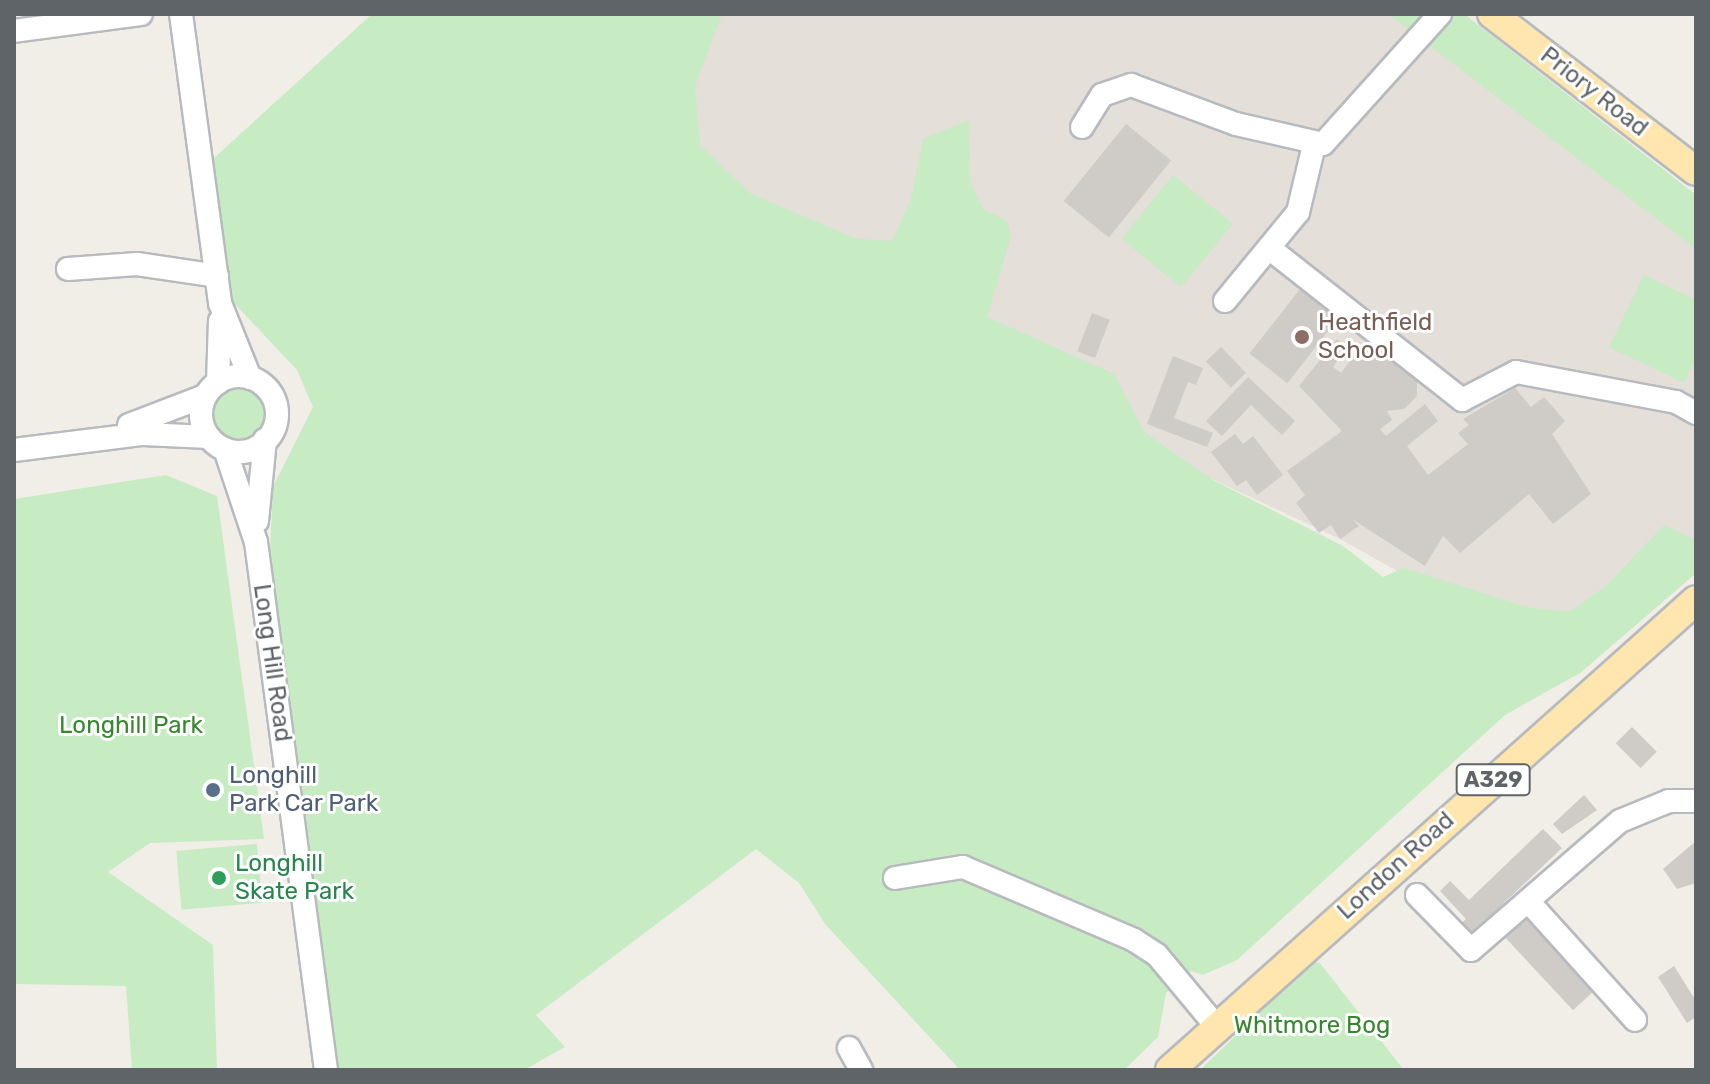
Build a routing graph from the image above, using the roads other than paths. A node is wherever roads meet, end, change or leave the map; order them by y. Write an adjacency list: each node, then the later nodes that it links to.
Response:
1 (141, 14): 5 (street)
2 (181, 14): 11 (street)
3 (1440, 14): 7 (street)
4 (1492, 14): 8 (main road, Priory Road)
5 (14, 31)
6 (1082, 127): 7 (street)
7 (1314, 145): 9 (street)
8 (1696, 171)
9 (1269, 248): 12 (street); 16 (street)
10 (68, 269): 11 (street)
11 (217, 276): 13 (street)
12 (1225, 301)
13 (220, 303): 14 (street); 15 (street)
14 (250, 378): 15 (street); 18 (street)
15 (211, 390): 17 (street); 19 (street)
16 (1696, 413)
17 (94, 437): 19 (street); 20 (street)
18 (265, 439): 19 (street); 21 (street, Long Hill Road)
19 (217, 443): 21 (street, Long Hill Road)
20 (14, 450)
21 (256, 542): 30 (street, Long Hill Road)
22 (1696, 600): 28 (main road, London Road / A329)
23 (1696, 801): 26 (street)
24 (895, 878): 28 (street)
25 (1417, 895): 26 (street)
26 (1528, 901): 27 (street)
27 (1635, 1020)
28 (1217, 1027): 32 (main road, London Road / A329)
29 (849, 1048): 31 (street)
30 (326, 1070)
31 (861, 1070)
32 (1170, 1070)

